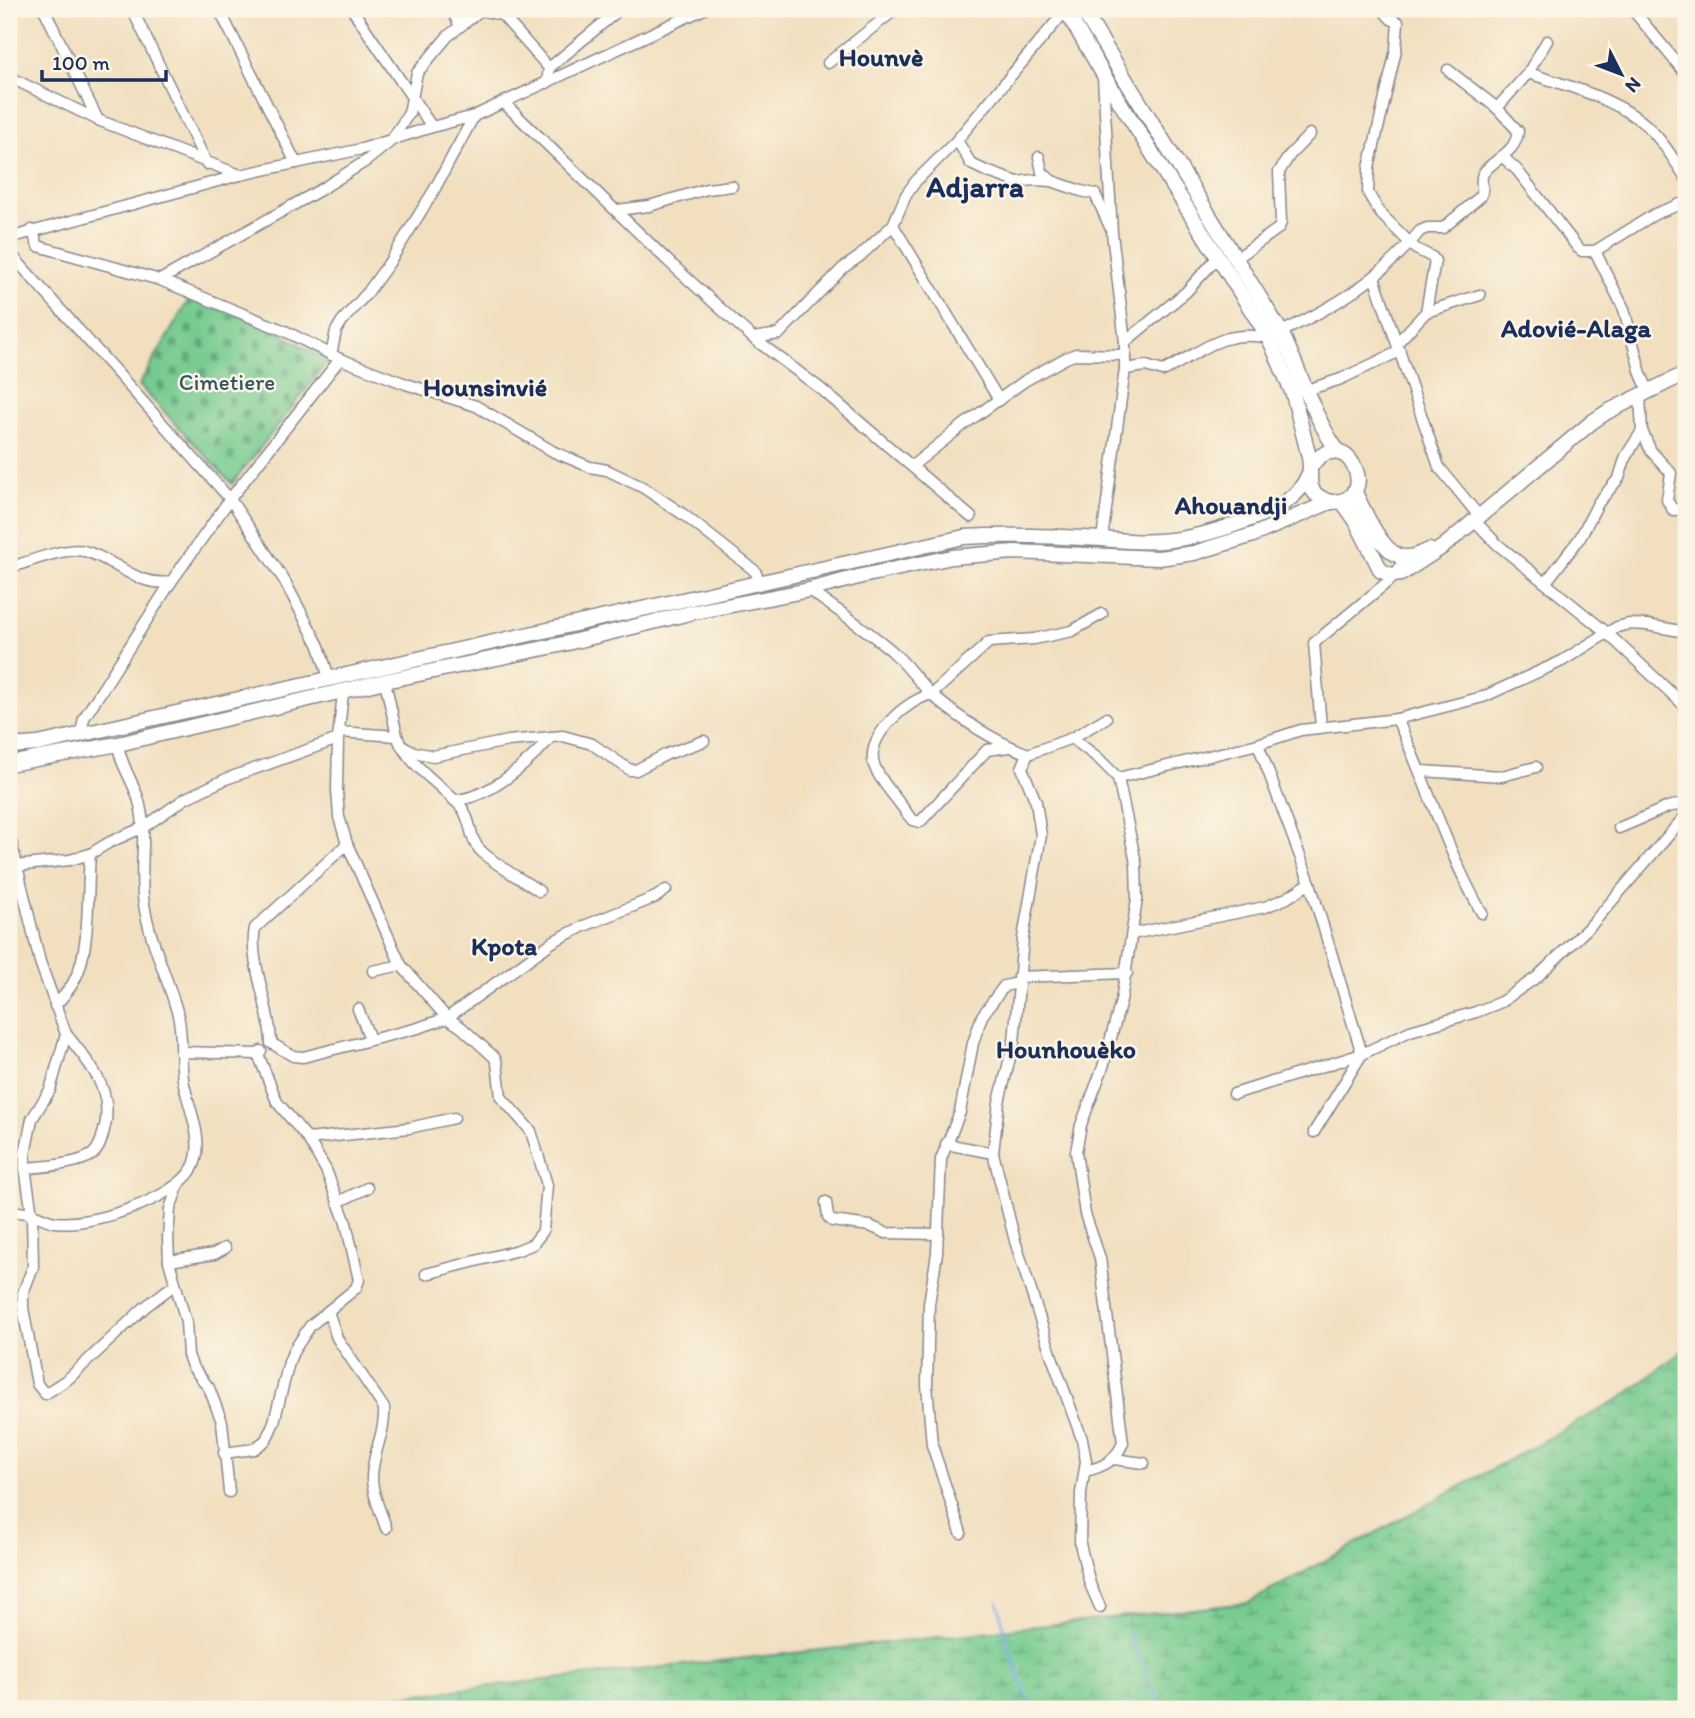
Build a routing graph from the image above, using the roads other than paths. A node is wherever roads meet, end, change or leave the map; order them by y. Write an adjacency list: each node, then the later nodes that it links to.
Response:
1 (44, 9): 31 (street)
2 (132, 9): 39 (street)
3 (219, 9): 38 (street)
4 (352, 9): 17 (street)
5 (451, 9): 15 (street)
6 (620, 9): 19 (street)
7 (704, 9): 26 (street)
8 (896, 9): 18 (street)
9 (1065, 9): 23 (main road); 34 (street)
10 (1082, 9): 54 (main road)
11 (1382, 9): 50 (street)
12 (1632, 9): 24 (street)
13 (481, 10): 14 (street); 15 (street)
14 (502, 12): 19 (street)
15 (460, 26): 21 (street)
16 (1547, 41): 22 (street)
17 (389, 62): 21 (street); 27 (street)
18 (828, 63)
19 (549, 68): 26 (street)
20 (1448, 69): 29 (street)
21 (417, 73): 27 (street)
22 (1528, 73): 29 (street); 41 (street)
23 (1103, 74): 48 (street); 53 (main road)
24 (1686, 75)
25 (9, 77): 31 (street)
26 (547, 83): 28 (street)
27 (412, 101): 32 (street); 35 (street)
28 (504, 103): 30 (street); 45 (street)
29 (1496, 108): 37 (street)
30 (474, 116): 32 (street); 65 (street)
31 (98, 120): 39 (street)
32 (432, 127): 35 (street)
33 (1310, 134): 54 (street)
34 (957, 139): 42 (street); 46 (street)
35 (391, 141): 38 (street); 56 (street)
36 (1039, 157): 42 (street)
37 (1503, 157): 50 (street); 51 (street)
38 (296, 163): 40 (street)
39 (207, 164): 40 (street)
40 (240, 175): 47 (street)
41 (1686, 178)
42 (1052, 181): 48 (street)
43 (732, 186): 45 (street)
44 (1686, 202): 51 (street)
45 (617, 210): 61 (street)
46 (893, 225): 59 (street); 71 (street)
47 (32, 230): 49 (street); 56 (street)
48 (1112, 233): 62 (street)
49 (9, 238)
50 (1410, 243): 55 (street); 58 (street)
51 (1595, 251): 70 (street)
52 (9, 252): 77 (street)
53 (1218, 257): 60 (main road); 62 (street)
54 (1237, 258): 60 (main road)
55 (1374, 277): 60 (street); 63 (street)
56 (160, 280): 65 (street)
57 (1480, 295): 58 (street)
58 (1426, 312): 63 (street)
59 (779, 334): 61 (street); 66 (street)
60 (1275, 335): 67 (street); 69 (main road); 75 (main road)
61 (753, 338): 66 (street)
62 (1125, 342): 64 (street)
63 (1399, 347): 69 (street); 81 (street)
64 (1125, 355): 67 (street); 71 (street)
65 (335, 357): 77 (street); 88 (street)
66 (780, 360): 74 (street)
67 (1125, 369): 82 (street)
68 (1686, 373): 70 (main road)
69 (1307, 390): 73 (main road)
70 (1645, 395): 72 (street); 81 (main road)
71 (999, 400): 74 (street)
72 (1642, 431): 79 (street); 89 (street)
73 (1339, 453): 75 (main road); 76 (main road)
74 (912, 466): 80 (street)
75 (1310, 470): 78 (main road); 82 (main road)
76 (1354, 491): 78 (main road); 84 (main road)
77 (230, 499): 87 (street); 94 (street)
78 (1336, 501): 86 (main road); 90 (main road)
79 (1686, 509)
80 (971, 517)
81 (1477, 518): 83 (main road); 89 (street)
82 (1102, 539): 88 (main road)
83 (1444, 546): 84 (main road); 86 (main road)
84 (1404, 557): 86 (street)
85 (9, 568): 87 (street)
86 (1396, 575): 101 (street)
87 (171, 582): 102 (street)
88 (760, 582): 94 (main road)
89 (1546, 582): 92 (street)
90 (809, 590): 95 (main road); 97 (street)
91 (1102, 614): 97 (street)
92 (1606, 632): 93 (street); 98 (street); 100 (street)
93 (1686, 632)
94 (329, 678): 102 (main road)
95 (385, 681): 96 (main road); 106 (street)
96 (344, 692): 103 (street); 108 (main road)
97 (932, 694): 111 (street); 111 (street)
98 (1686, 707)
99 (1106, 718): 105 (street)
100 (1397, 719): 101 (street); 115 (street)
101 (1321, 727): 109 (street)
102 (81, 734): 110 (main road)
103 (338, 736): 106 (street); 120 (street); 123 (street)
104 (551, 737): 106 (street); 107 (street); 117 (street)
105 (1072, 738): 112 (street); 116 (street)
106 (399, 741): 117 (street)
107 (704, 741)
108 (118, 744): 113 (main road); 120 (street)
109 (1258, 744): 116 (street); 126 (street)
110 (9, 746)
111 (1009, 747): 112 (street)
112 (1028, 754): 134 (street)
113 (9, 764)
114 (1536, 767): 115 (street)
115 (1421, 771): 129 (street)
116 (1118, 778): 130 (street)
117 (454, 800): 128 (street)
118 (1686, 803): 121 (street)
119 (1686, 815): 143 (street)
120 (144, 827): 124 (street); 141 (street)
121 (1619, 828)
122 (9, 832): 125 (street)
123 (347, 844): 131 (street); 140 (street)
124 (90, 854): 125 (street); 135 (street)
125 (16, 866): 135 (street)
126 (1310, 883): 130 (street); 143 (street)
127 (666, 890): 137 (street)
128 (539, 891)
129 (1482, 913)
130 (1132, 934): 133 (street)
131 (401, 965): 132 (street); 137 (street)
132 (373, 971)
133 (1127, 973): 134 (street); 164 (street)
134 (1018, 980): 148 (street); 149 (street)
135 (55, 1006): 138 (street)
136 (358, 1009): 139 (street)
137 (447, 1018): 139 (street); 160 (street)
138 (66, 1034): 150 (street); 150 (street)
139 (370, 1039): 140 (street)
140 (271, 1043): 142 (street)
141 (181, 1052): 142 (street); 151 (street)
142 (258, 1054): 147 (street)
143 (1362, 1054): 144 (street); 146 (street)
144 (1234, 1094)
145 (454, 1118): 147 (street)
146 (1314, 1132)
147 (308, 1139): 153 (street)
148 (946, 1144): 149 (street); 157 (street)
149 (993, 1153): 166 (street)
150 (24, 1168): 156 (street)
151 (178, 1186): 156 (street); 159 (street)
152 (367, 1188): 153 (street)
153 (338, 1202): 162 (street)
154 (826, 1202): 157 (street)
155 (9, 1211): 156 (street)
156 (32, 1214): 161 (street)
157 (938, 1234): 169 (street)
158 (225, 1248): 159 (street)
159 (169, 1261): 161 (street)
160 (426, 1274)
161 (174, 1285): 163 (street)
162 (328, 1311): 163 (street); 168 (street)
163 (224, 1453): 167 (street)
164 (1114, 1459): 165 (street); 166 (street)
165 (1144, 1463)
166 (1085, 1471): 170 (street)
167 (229, 1492)
168 (386, 1528)
169 (961, 1533)
170 (1100, 1607)

